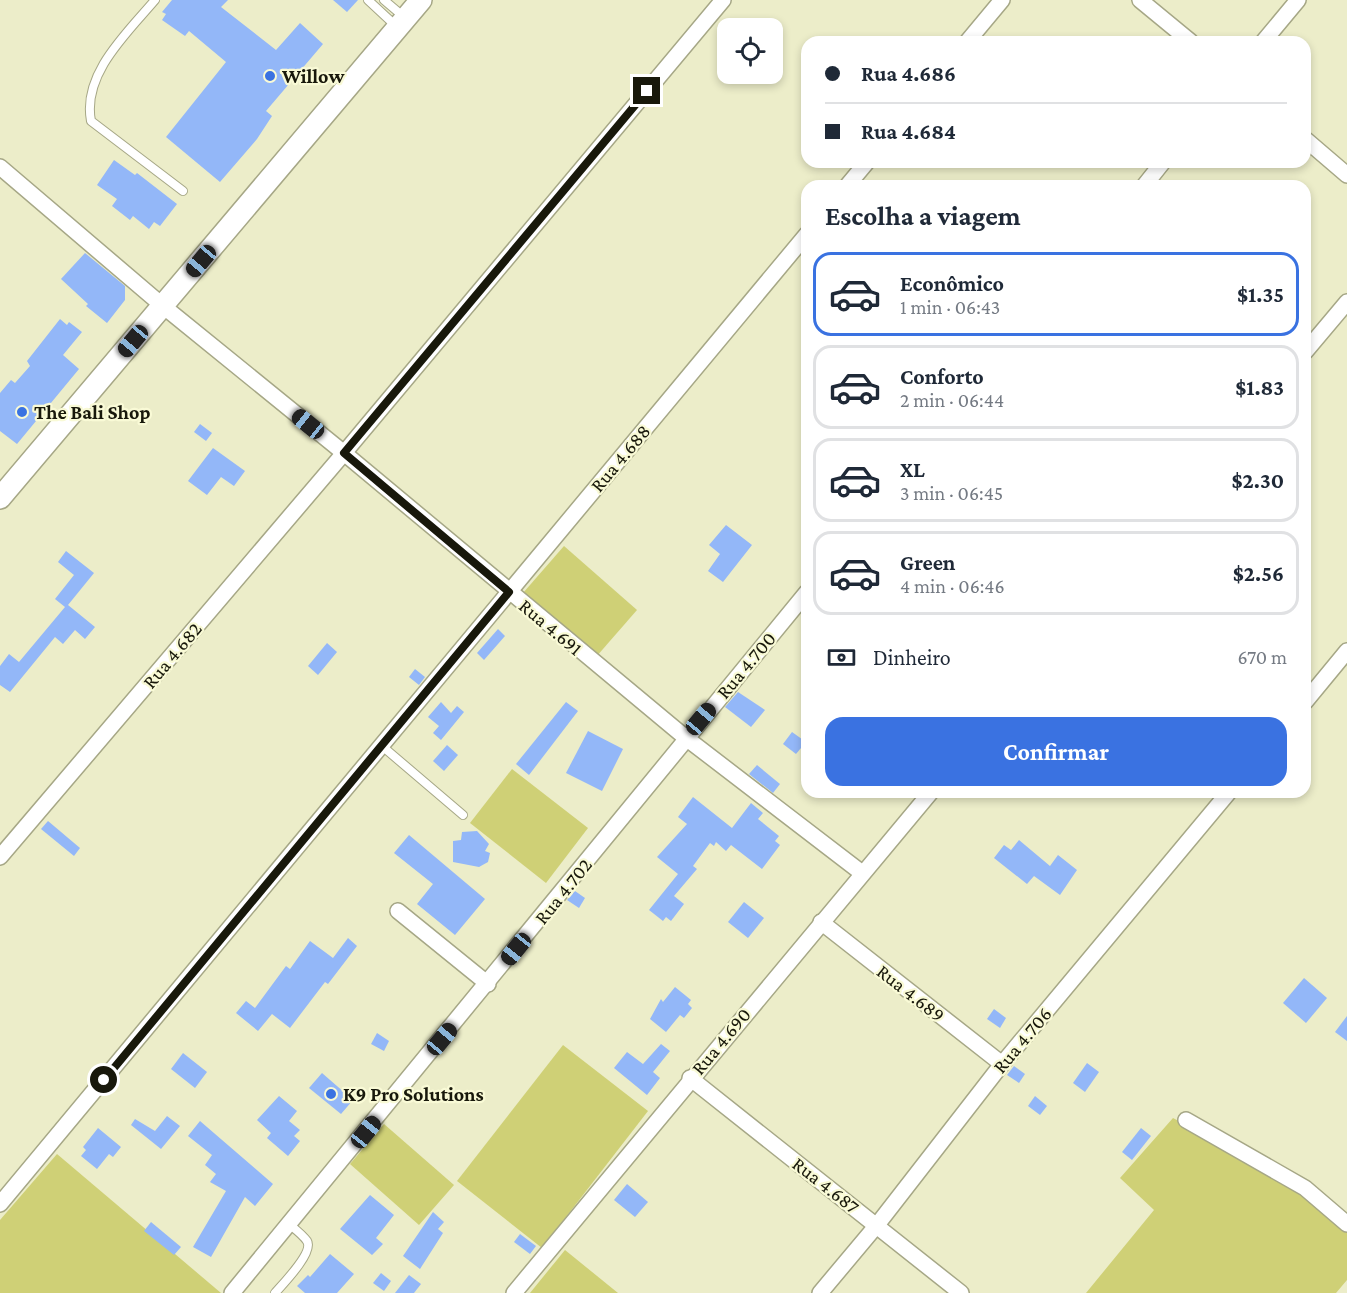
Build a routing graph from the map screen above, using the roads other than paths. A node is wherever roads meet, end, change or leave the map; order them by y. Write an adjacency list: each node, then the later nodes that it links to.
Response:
1 (155, 0): 20 (lane)
2 (368, 0): 9 (lane)
3 (384, 0): 9 (lane)
4 (421, 0): 9 (main road)
5 (723, 0): 25 (street, Rua 4.682)
6 (1002, 0): 10 (street)
7 (1140, 0): 11 (street)
8 (1298, 0): 12 (street)
9 (401, 23): 23 (main road)
10 (972, 36)
11 (1184, 36)
12 (1268, 36)
13 (1311, 144): 17 (street)
14 (0, 167): 23 (street, Rua 4.691)
15 (862, 168): 18 (street)
16 (1158, 168): 19 (street)
17 (1347, 175)
18 (852, 180)
19 (1149, 180)
20 (183, 191)
21 (801, 241): 27 (street, Rua 4.688)
22 (1347, 302): 24 (street)
23 (163, 306): 25 (street, Rua 4.691); 26 (main road)
24 (1311, 345)
25 (344, 453): 27 (street, Rua 4.691); 36 (street, Rua 4.682)
26 (0, 498)
27 (509, 592): 31 (street, Rua 4.691); 32 (street, Rua 4.688)
28 (801, 599): 31 (street, Rua 4.700)
29 (1347, 651): 30 (street)
30 (1311, 695)
31 (686, 738): 37 (street, Rua 4.691); 40 (street, Rua 4.702)
32 (382, 746): 35 (lane); 44 (street, Rua 4.688)
33 (926, 798): 37 (street, Rua 4.690)
34 (1224, 798): 41 (street, Rua 4.706)
35 (463, 815)
36 (0, 857)
37 (862, 873): 39 (street, Rua 4.690)
38 (398, 911): 40 (street)
39 (821, 922): 41 (street, Rua 4.689); 42 (street, Rua 4.690)
40 (488, 984): 45 (street, Rua 4.702)
41 (1002, 1064): 47 (street, Rua 4.706)
42 (690, 1078): 47 (street, Rua 4.687); 50 (street, Rua 4.690)
43 (1186, 1120): 46 (street)
44 (0, 1204)
45 (289, 1224): 48 (street, Rua 4.702); 49 (lane)
46 (1347, 1224)
47 (878, 1225): 51 (street, Rua 4.706); 52 (street, Rua 4.687)
48 (232, 1293)
49 (275, 1293)
50 (514, 1293)
51 (820, 1293)
52 (961, 1293)

